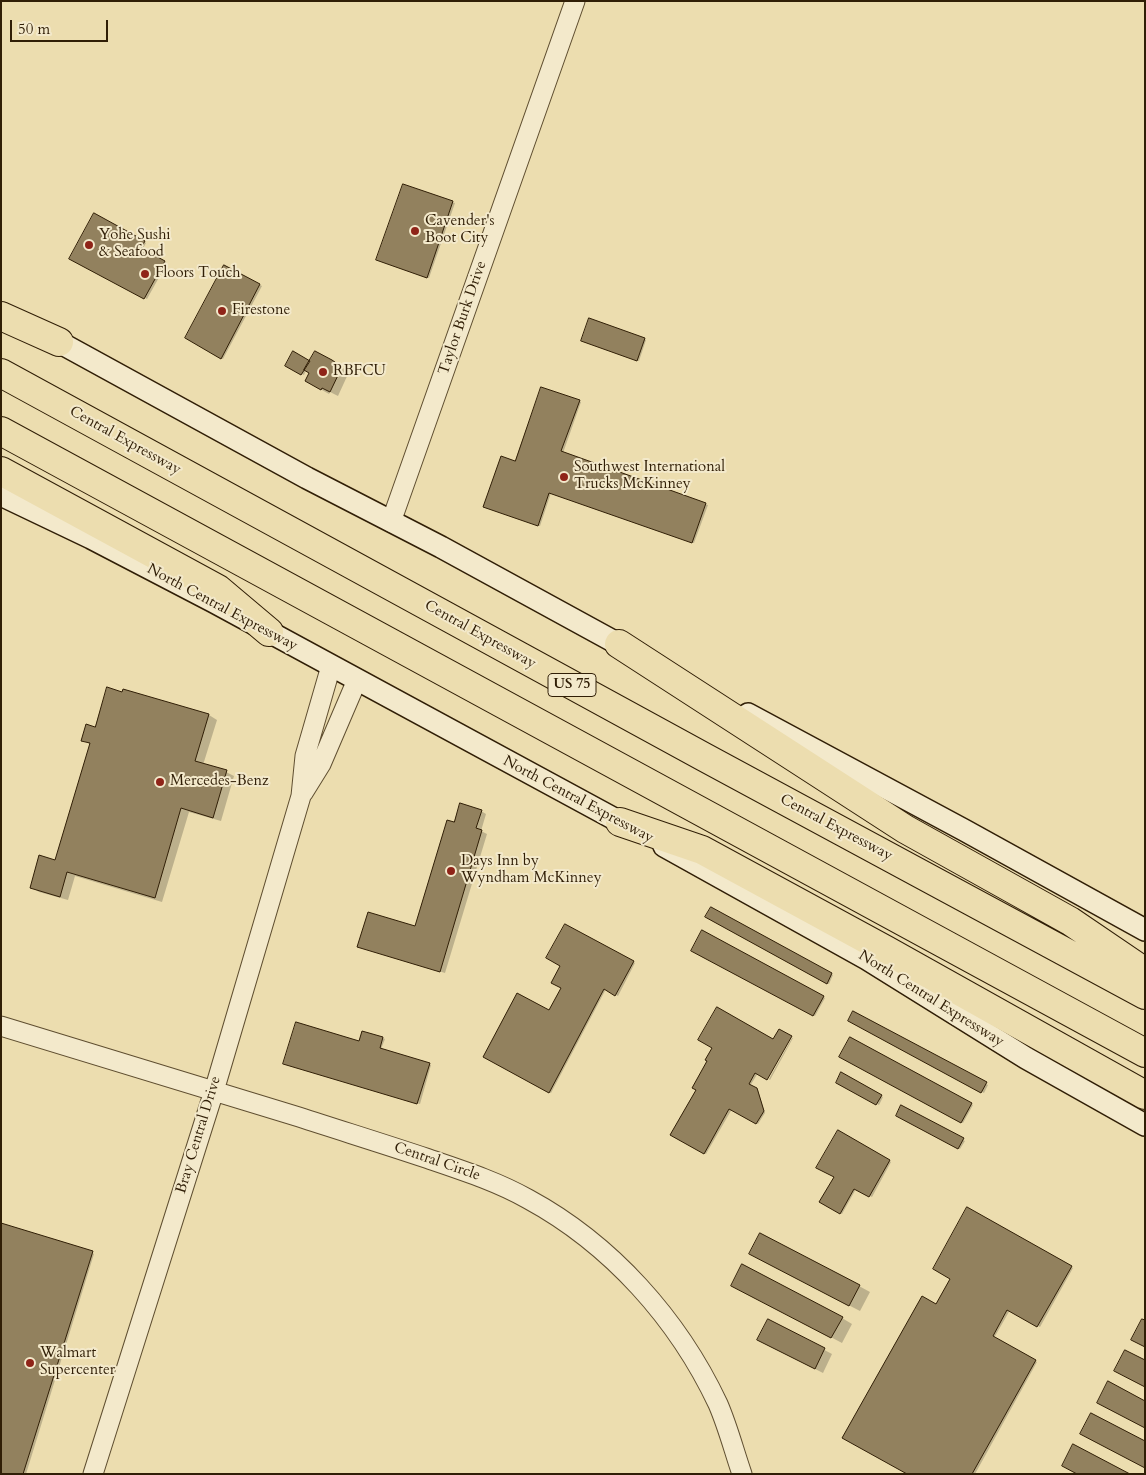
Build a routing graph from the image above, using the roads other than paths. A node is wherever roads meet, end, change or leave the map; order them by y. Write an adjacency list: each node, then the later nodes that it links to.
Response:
1 (576, 1): 9 (street, Taylor Burk Drive)
2 (1, 310): 4 (main road)
3 (1, 316): 4 (highway)
4 (59, 342): 9 (main road)
5 (1, 373): 18 (highway, Central Expressway / US 75)
6 (1, 431): 20 (highway)
7 (1, 471): 10 (highway)
8 (1, 495): 10 (main road, North Central Expressway)
9 (391, 522): 11 (main road)
10 (268, 632): 12 (main road, North Central Expressway)
11 (619, 644): 16 (main road); 17 (highway)
12 (330, 666): 13 (main road, North Central Expressway); 14 (street, Bray Central Drive)
13 (357, 680): 14 (street, Bray Central Drive); 15 (main road, North Central Expressway)
14 (302, 796): 21 (street, Bray Central Drive)
15 (620, 822): 22 (highway); 23 (main road, North Central Expressway)
16 (1145, 930)
17 (1145, 972)
18 (1145, 995)
19 (1, 1026): 21 (street, Central Circle)
20 (1145, 1053)
21 (214, 1091): 24 (street, Bray Central Drive); 25 (street, Central Circle)
22 (1145, 1095)
23 (1145, 1124)
24 (94, 1474)
25 (742, 1474)

